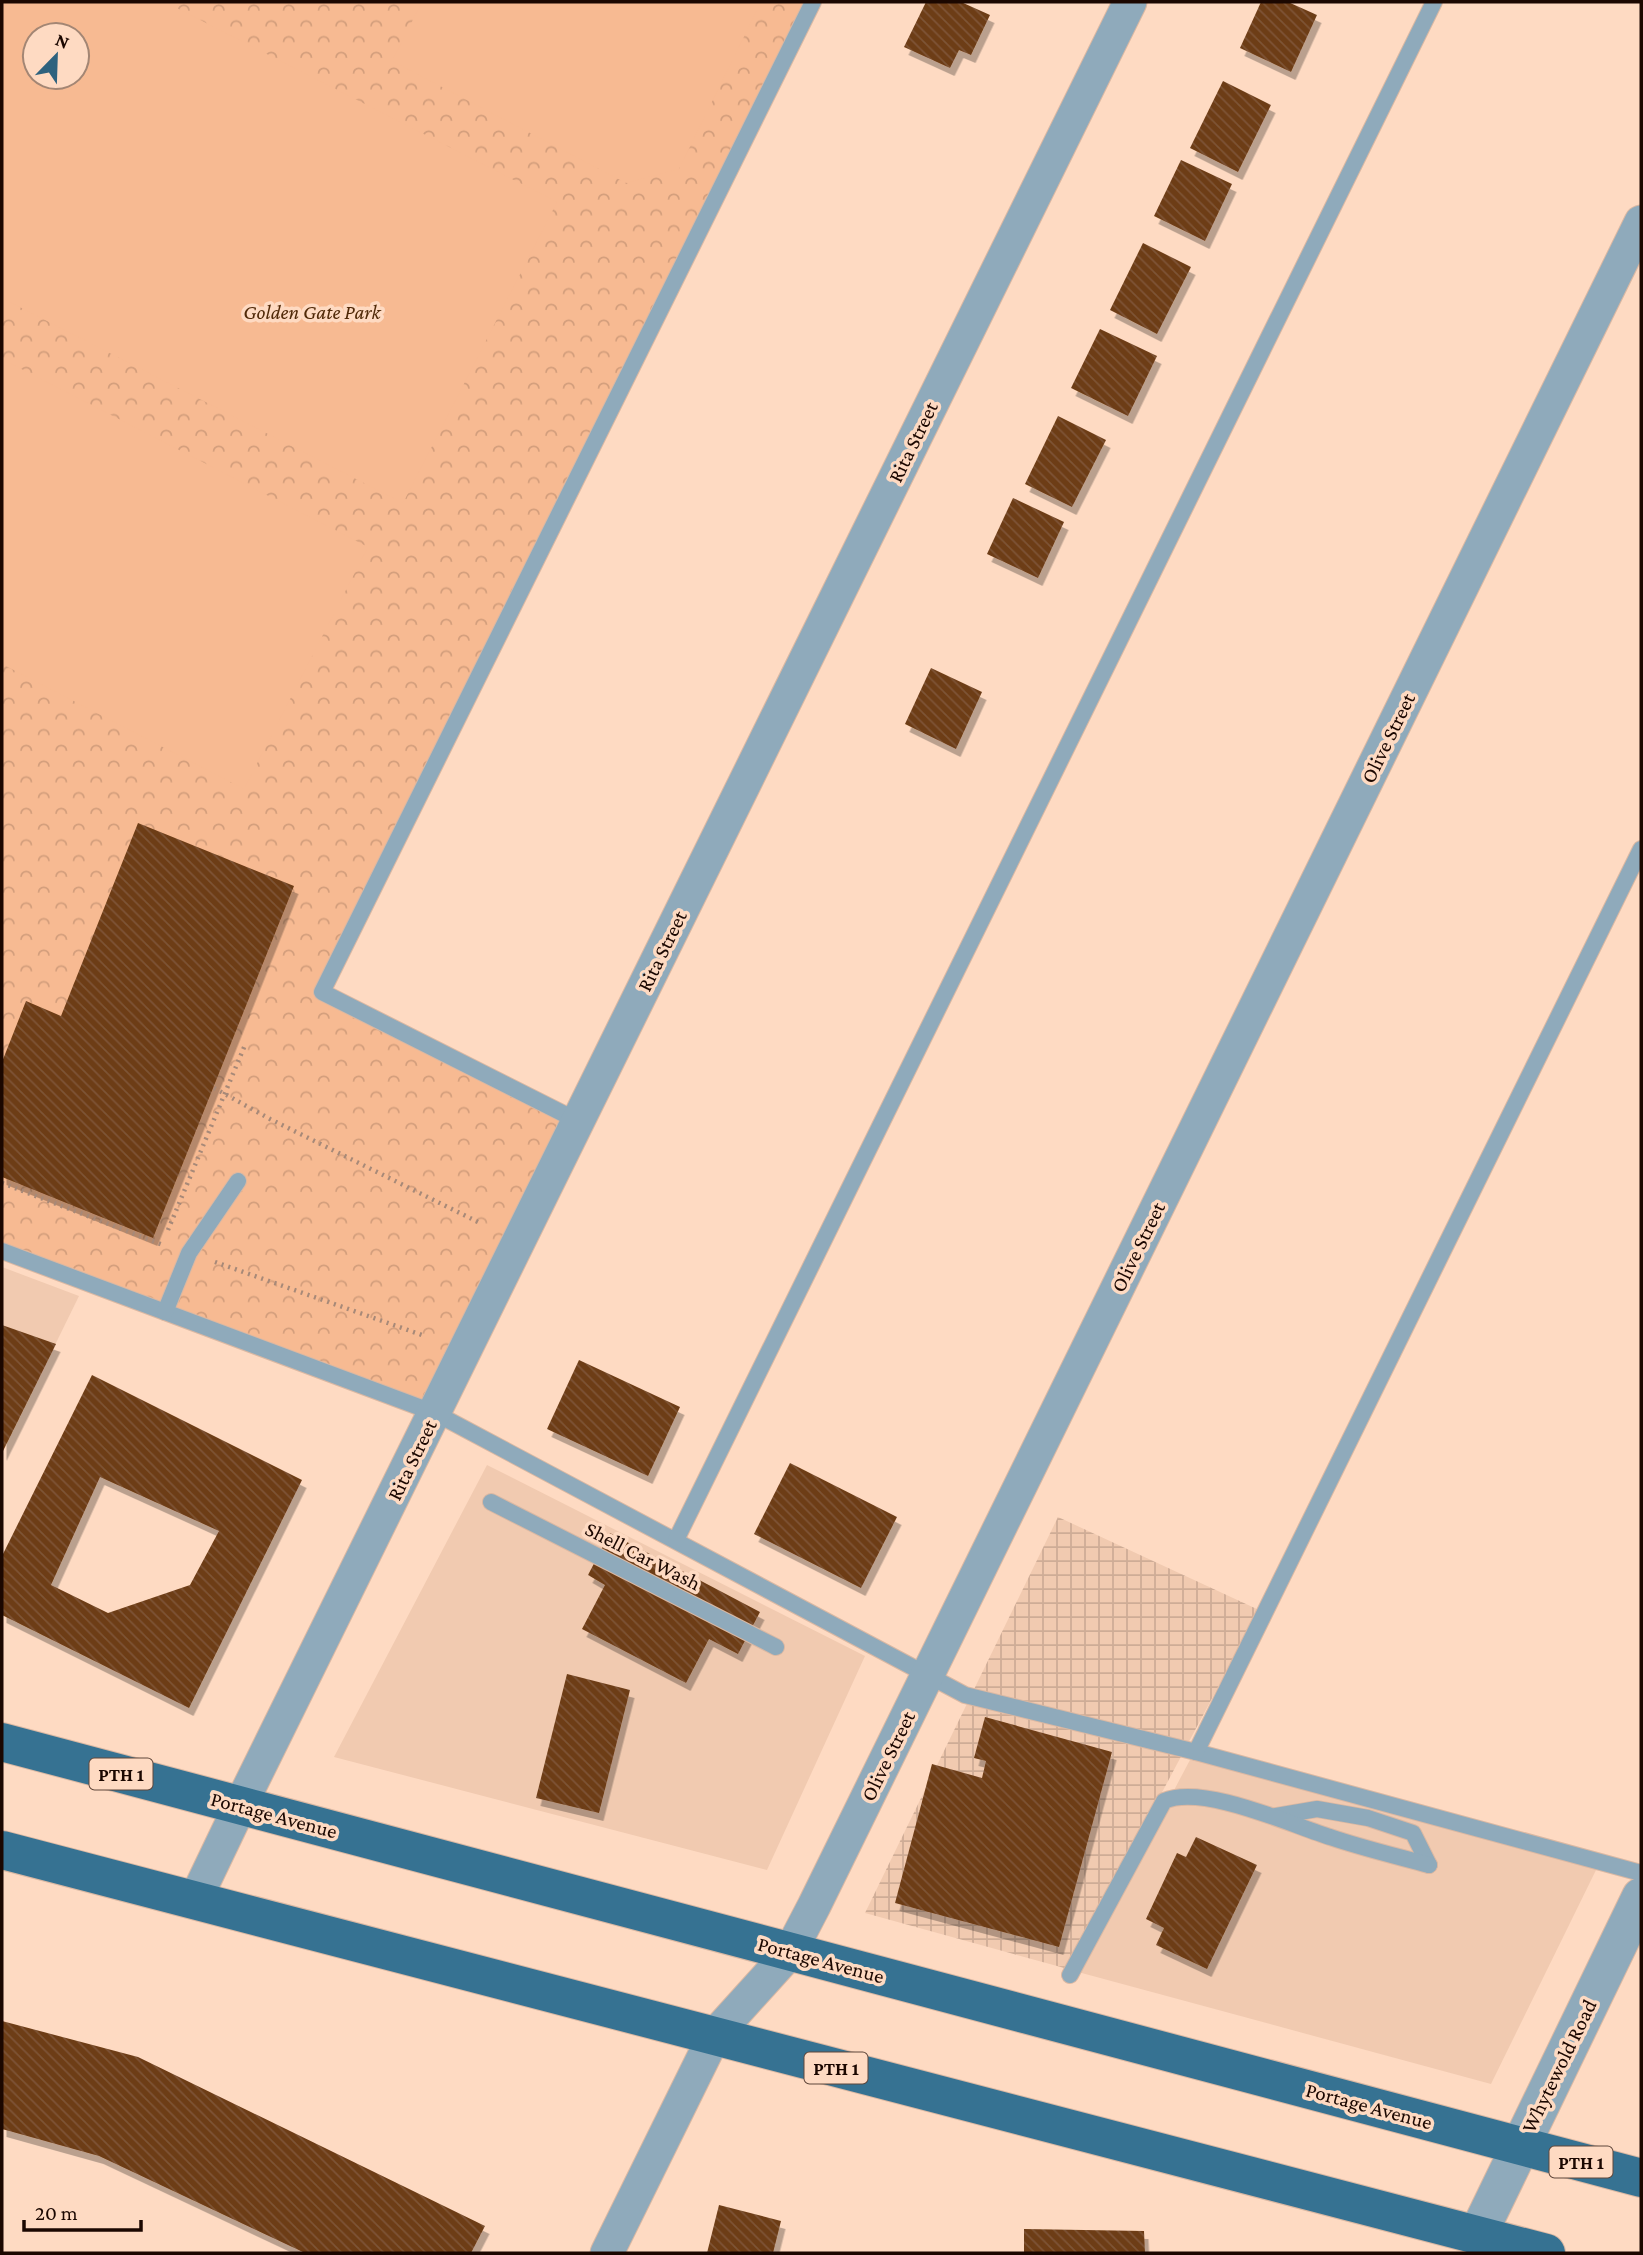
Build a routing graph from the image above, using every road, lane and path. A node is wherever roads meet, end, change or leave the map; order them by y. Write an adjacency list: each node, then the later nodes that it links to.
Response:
1 (813, 2): 9 (lane)
2 (1130, 2): 9 (street, Rita Street)
3 (1434, 2): 17 (lane)
4 (1641, 222): 19 (street, Olive Street)
5 (1641, 849): 21 (lane)
6 (245, 1045): 8 (path)
7 (214, 1088): 8 (path)
8 (224, 1093): 11 (path); 12 (path)
9 (578, 1121): 15 (street, Rita Street)
10 (238, 1181): 14 (lane)
11 (478, 1222)
12 (167, 1231)
13 (2, 1251): 14 (lane)
14 (165, 1312): 15 (lane)
15 (435, 1413): 17 (lane); 22 (street, Rita Street)
16 (491, 1502): 18 (lane, Shell Car Wash)
17 (676, 1540): 19 (lane)
18 (776, 1647)
19 (927, 1675): 21 (lane); 28 (street, Olive Street)
20 (2, 1742): 22 (highway, Portage Avenue / PTH 1)
21 (1196, 1752): 25 (lane)
22 (240, 1805): 27 (street, Rita Street); 28 (highway, Portage Avenue / PTH 1)
23 (1274, 1816): 23 (lane); 29 (lane)
24 (2, 1850): 27 (highway, PTH 1)
25 (1641, 1873)
26 (1641, 1897): 31 (street, Whytewold Road)
27 (195, 1900): 30 (highway, PTH 1)
28 (790, 1952): 30 (street, Olive Street); 31 (highway, Portage Avenue / PTH 1)
29 (1070, 1975)
30 (714, 2036): 33 (highway, PTH 1); 34 (street, Olive Street)
31 (1520, 2146): 32 (highway, Portage Avenue / PTH 1); 33 (street, Whytewold Road)
32 (1641, 2178)
33 (1477, 2236): 35 (highway, PTH 1)
34 (607, 2253)
35 (1546, 2253)

